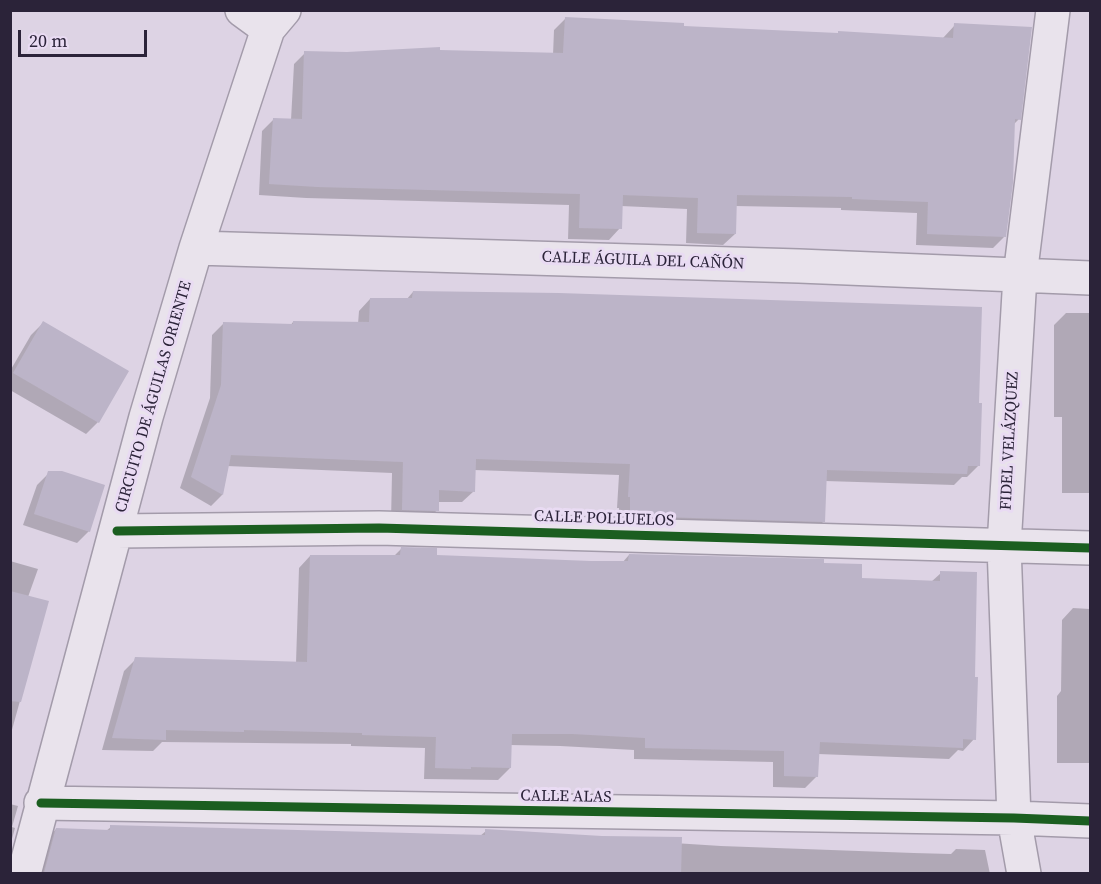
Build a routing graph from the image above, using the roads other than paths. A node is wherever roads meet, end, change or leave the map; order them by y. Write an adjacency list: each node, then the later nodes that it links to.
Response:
1 (242, 10): 3 (street)
2 (1053, 10): 5 (street, FIDEL VELÁZQUEZ)
3 (276, 20): 4 (street, CIRCUITO DE ÁGUILAS ORIENTE)
4 (196, 248): 5 (street, CALLE ÁGUILA DEL CAÑÓN); 7 (street, CIRCUITO DE ÁGUILAS ORIENTE)
5 (1020, 276): 6 (street, CALLE ÁGUILA DEL CAÑÓN); 8 (street, FIDEL VELÁZQUEZ)
6 (1090, 278)
7 (117, 531): 8 (street, CALLE POLLUELOS); 10 (street, CIRCUITO DE ÁGUILAS ORIENTE)
8 (1004, 546): 9 (street, CALLE POLLUELOS); 11 (street, FIDEL VELÁZQUEZ)
9 (1090, 548)
10 (41, 803): 11 (street, CALLE ALAS); 13 (street, CIRCUITO DE ÁGUILAS ORIENTE)
11 (1014, 818): 12 (street, CALLE ALAS); 14 (street, FIDEL VELÁZQUEZ)
12 (1090, 821)
13 (24, 873)
14 (1023, 873)

